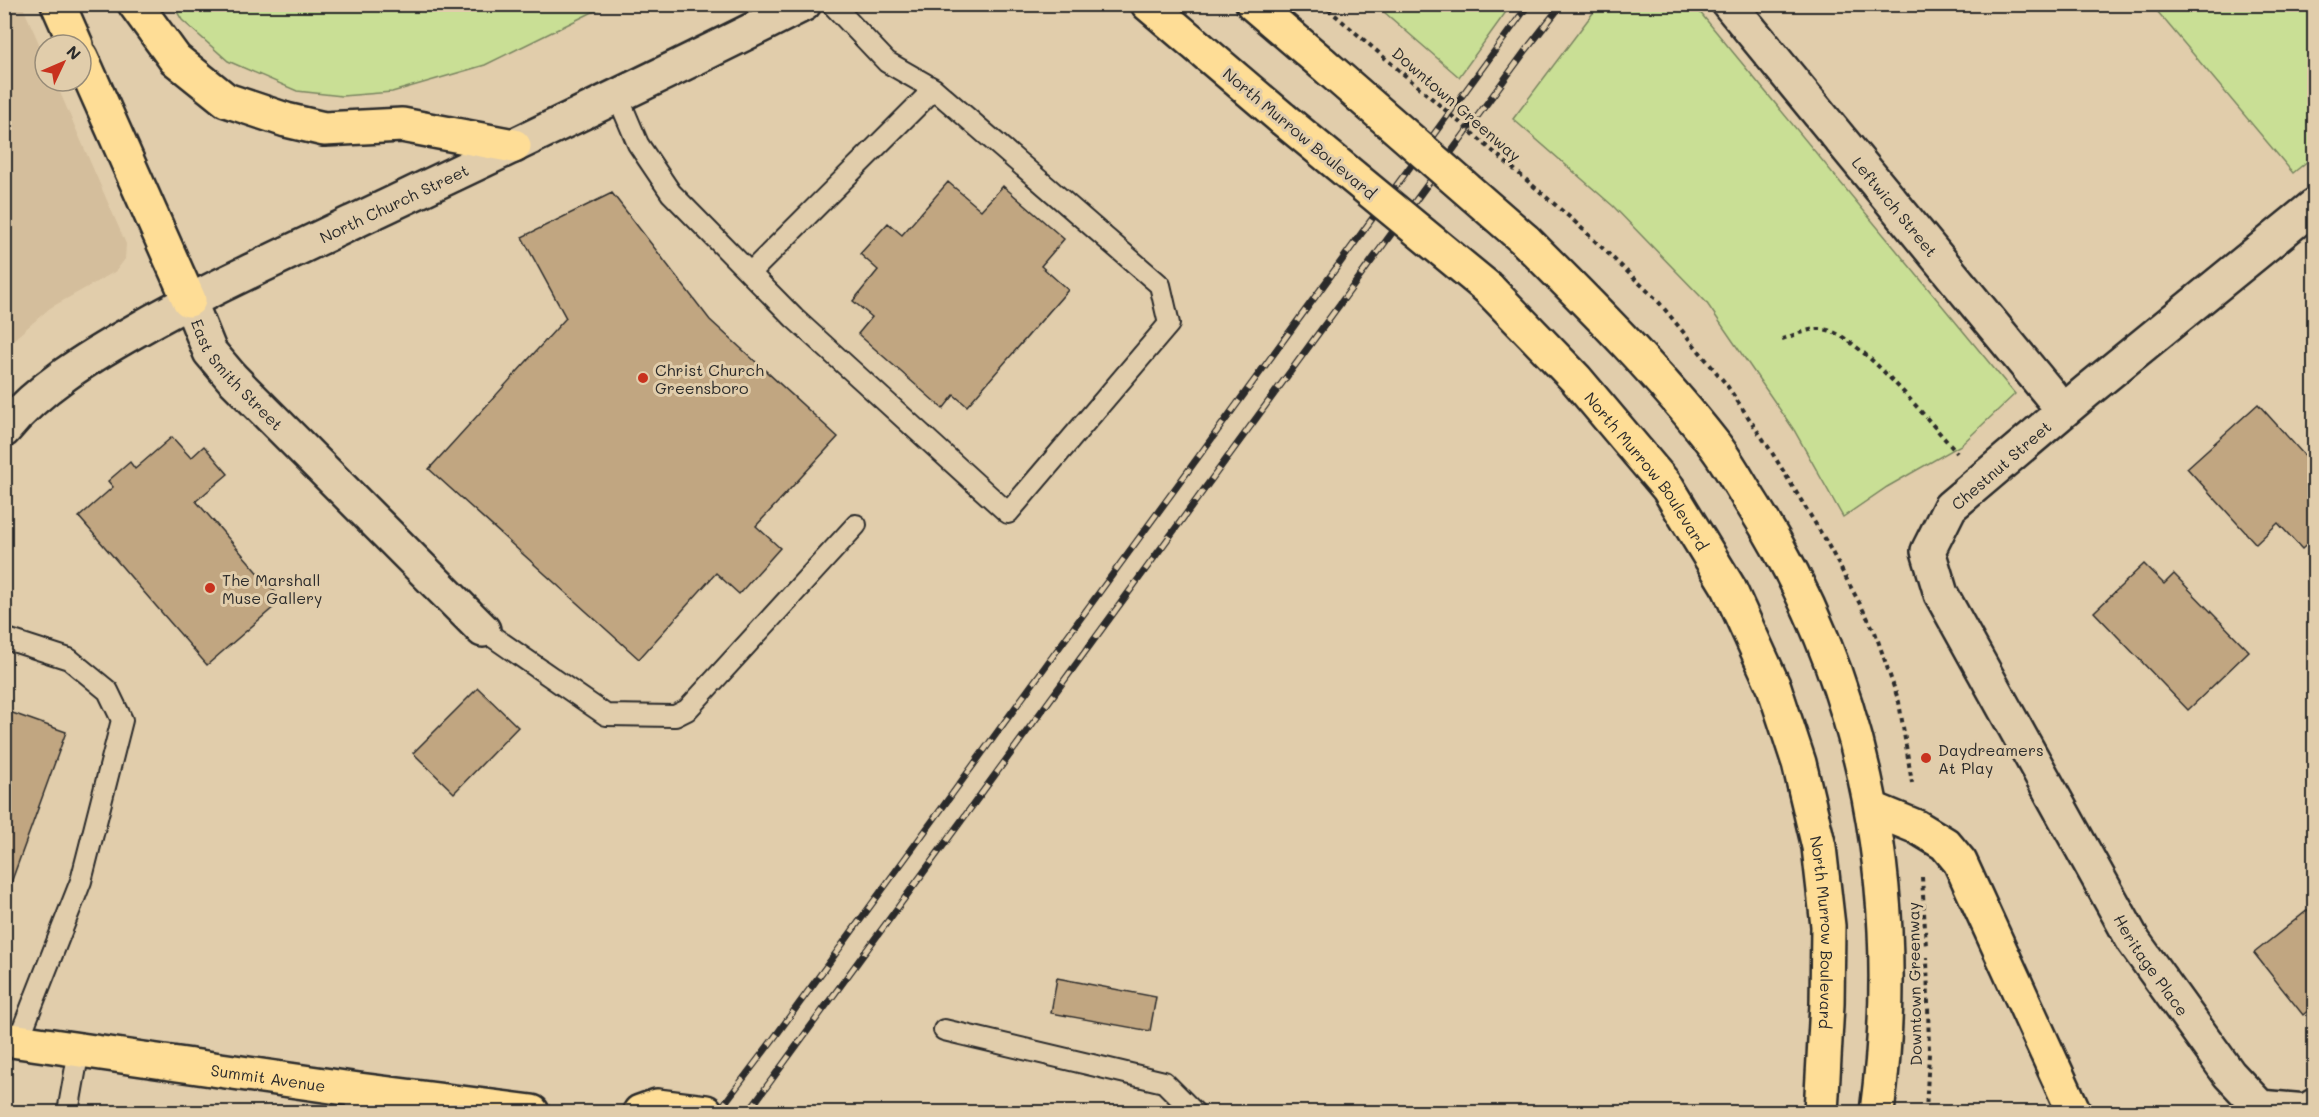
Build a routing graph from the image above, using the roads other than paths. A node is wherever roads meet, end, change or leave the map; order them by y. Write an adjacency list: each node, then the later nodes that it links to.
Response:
1 (58, 4): 8 (main road)
2 (135, 4): 12 (main road)
3 (804, 4): 11 (street, North Church Street)
4 (831, 4): 10 (lane)
5 (1148, 4): 33 (main road, North Murrow Boulevard, bridge)
6 (1253, 4): 21 (main road, bridge)
7 (1729, 4): 16 (street, Leftwich Street)
8 (71, 33)
9 (93, 84): 15 (main road, East Smith Street)
10 (934, 89): 14 (lane); 14 (lane)
11 (618, 97): 12 (street, North Church Street); 14 (lane)
12 (514, 146): 15 (street, North Church Street)
13 (2314, 206): 16 (street, Chestnut Street)
14 (750, 273)
15 (189, 300): 17 (street, North Church Street); 19 (street, East Smith Street)
16 (2063, 410): 22 (street, Chestnut Street)
17 (4, 430)
18 (856, 525): 19 (lane)
19 (483, 630)
20 (4, 638): 24 (lane)
21 (1873, 809): 34 (main road); 35 (main road)
22 (2062, 810): 27 (street, Heritage Place)
23 (944, 1030): 32 (lane)
24 (11, 1040): 25 (main road, Summit Avenue)
25 (80, 1050): 26 (main road, Summit Avenue); 28 (lane)
26 (357, 1101): 29 (main road, Summit Avenue)
27 (2314, 1106)
28 (68, 1113)
29 (532, 1113)
30 (640, 1113): 31 (main road)
31 (706, 1113)
32 (1194, 1113)
33 (1821, 1113)
34 (1877, 1113)
35 (2074, 1113)

